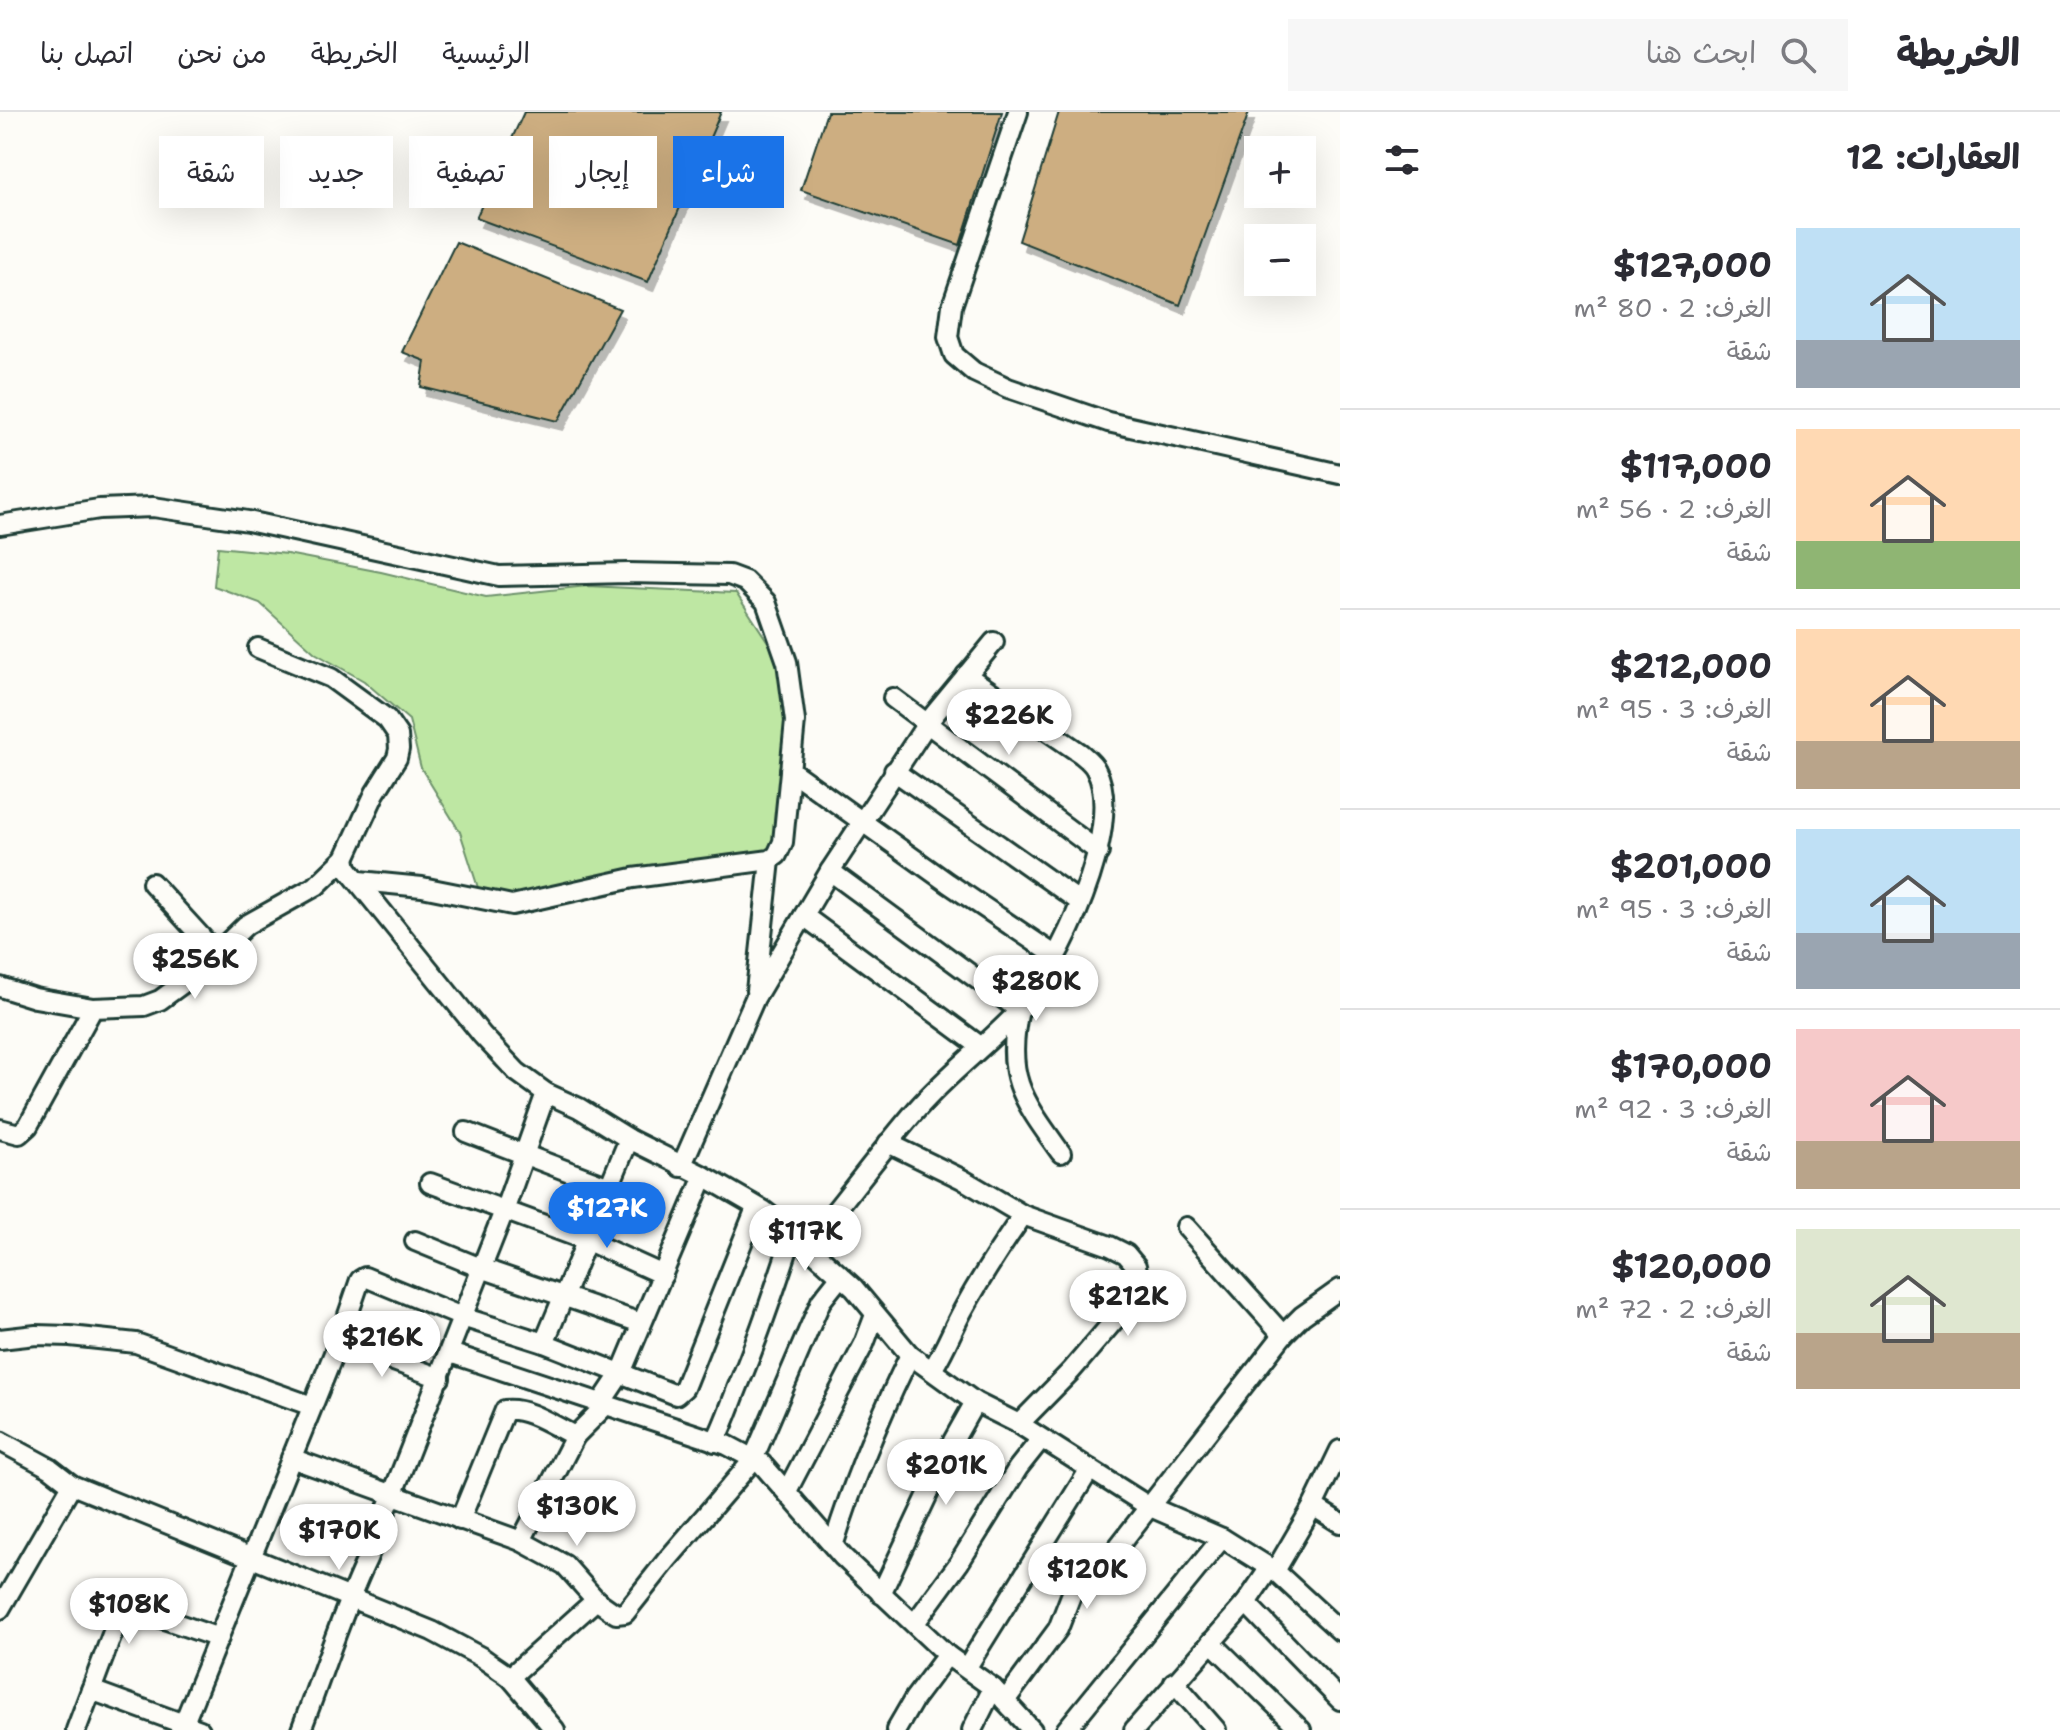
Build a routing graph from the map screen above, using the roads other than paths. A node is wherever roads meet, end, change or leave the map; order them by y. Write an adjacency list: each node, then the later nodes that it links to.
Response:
1 (1018, 112): 2 (street)
2 (1340, 474)
3 (0, 525): 9 (street)
4 (994, 642): 6 (street)
5 (258, 648): 13 (street)
6 (966, 675): 8 (street); 12 (street)
7 (893, 698): 8 (street)
8 (928, 722): 10 (street); 12 (street)
9 (790, 770): 11 (street); 14 (street)
10 (894, 771): 11 (street); 18 (street)
11 (862, 821): 15 (street); 21 (street)
12 (1099, 852): 18 (street)
13 (345, 858): 16 (street); 20 (street)
14 (770, 860): 16 (street); 23 (street)
15 (830, 871): 19 (street); 25 (street)
16 (360, 881): 27 (street)
17 (152, 883): 20 (street)
18 (1080, 902): 21 (street)
19 (804, 916): 23 (street); 26 (street)
20 (216, 953): 24 (street)
21 (1056, 956): 25 (street)
22 (0, 987): 24 (street)
23 (755, 998): 34 (street)
24 (93, 1008): 28 (street)
25 (1019, 1010): 26 (street); 33 (street)
26 (980, 1046): 31 (street)
27 (546, 1093): 30 (street); 32 (street)
28 (0, 1129)
29 (466, 1132): 32 (street)
30 (629, 1139): 34 (street); 37 (street)
31 (888, 1143): 40 (street); 45 (street)
32 (525, 1153): 37 (street); 39 (street)
33 (1061, 1153)
34 (681, 1167): 35 (street)
35 (704, 1176): 38 (street); 47 (street)
36 (430, 1183): 39 (street)
37 (609, 1187): 44 (street)
38 (756, 1208): 42 (street); 61 (street)
39 (504, 1211): 44 (street); 46 (street)
40 (1023, 1215): 60 (street); 66 (street)
41 (1186, 1227): 54 (street)
42 (793, 1233): 45 (street); 70 (street)
43 (415, 1241): 46 (street)
44 (588, 1241): 47 (street); 50 (street)
45 (809, 1249): 48 (street)
46 (481, 1268): 50 (street); 52 (street)
47 (663, 1275): 53 (street)
48 (840, 1277): 51 (street); 73 (street)
49 (1340, 1289): 54 (street)
50 (565, 1296): 53 (street); 57 (street)
51 (875, 1315): 59 (street); 76 (street)
52 (462, 1317): 56 (street); 57 (street); 58 (street)
53 (641, 1323): 61 (street)
54 (1283, 1335): 78 (street)
55 (0, 1339): 65 (street)
56 (339, 1341): 62 (street); 65 (street)
57 (544, 1343): 61 (street)
58 (450, 1353): 62 (street); 64 (street)
59 (910, 1355): 60 (street); 84 (street)
60 (932, 1370): 63 (street)
61 (621, 1373): 64 (street)
62 (440, 1378): 77 (street)
63 (975, 1402): 66 (street); 87 (street)
64 (603, 1404): 67 (street); 70 (street)
65 (312, 1406): 72 (street)
66 (1019, 1424): 68 (street)
67 (575, 1436): 80 (street); 83 (street)
68 (1041, 1439): 74 (street); 92 (street)
69 (0, 1441): 75 (street)
70 (715, 1442): 73 (street)
71 (1340, 1450): 79 (street)
72 (291, 1458): 77 (street); 85 (street)
73 (754, 1458): 76 (street); 89 (street)
74 (1090, 1469): 78 (street); 97 (street)
75 (72, 1485): 85 (street); 91 (street)
76 (787, 1491): 84 (street)
77 (393, 1493): 80 (street); 88 (street)
78 (1148, 1506): 82 (street); 101 (street)
79 (1313, 1506): 81 (street); 86 (street)
80 (460, 1520): 83 (street)
81 (1340, 1523)
82 (1222, 1538): 86 (street); 110 (street)
83 (521, 1541): 89 (street)
84 (834, 1543): 87 (street)
85 (251, 1558): 88 (street); 94 (street)
86 (1272, 1570): 90 (street); 93 (street)
87 (881, 1594): 92 (street)
88 (349, 1598): 98 (street); 105 (street)
89 (596, 1600): 98 (street)
90 (1246, 1603): 95 (street); 102 (street)
91 (0, 1609)
92 (915, 1623): 96 (street)
93 (1340, 1631)
94 (219, 1638): 100 (street); 103 (street)
95 (1211, 1642): 99 (street); 113 (street)
96 (947, 1655): 97 (street); 107 (street)
97 (967, 1667): 101 (street)
98 (510, 1677): 106 (street)
99 (1174, 1682): 111 (street); 112 (street)
100 (91, 1690): 103 (street); 104 (street)
101 (999, 1694): 108 (street); 109 (street)
102 (1340, 1700)
103 (189, 1728)
104 (76, 1730)
105 (301, 1730)
106 (555, 1730)
107 (896, 1730)
108 (972, 1730)
109 (1032, 1730)
110 (1066, 1730)
111 (1134, 1730)
112 (1216, 1730)
113 (1301, 1730)

